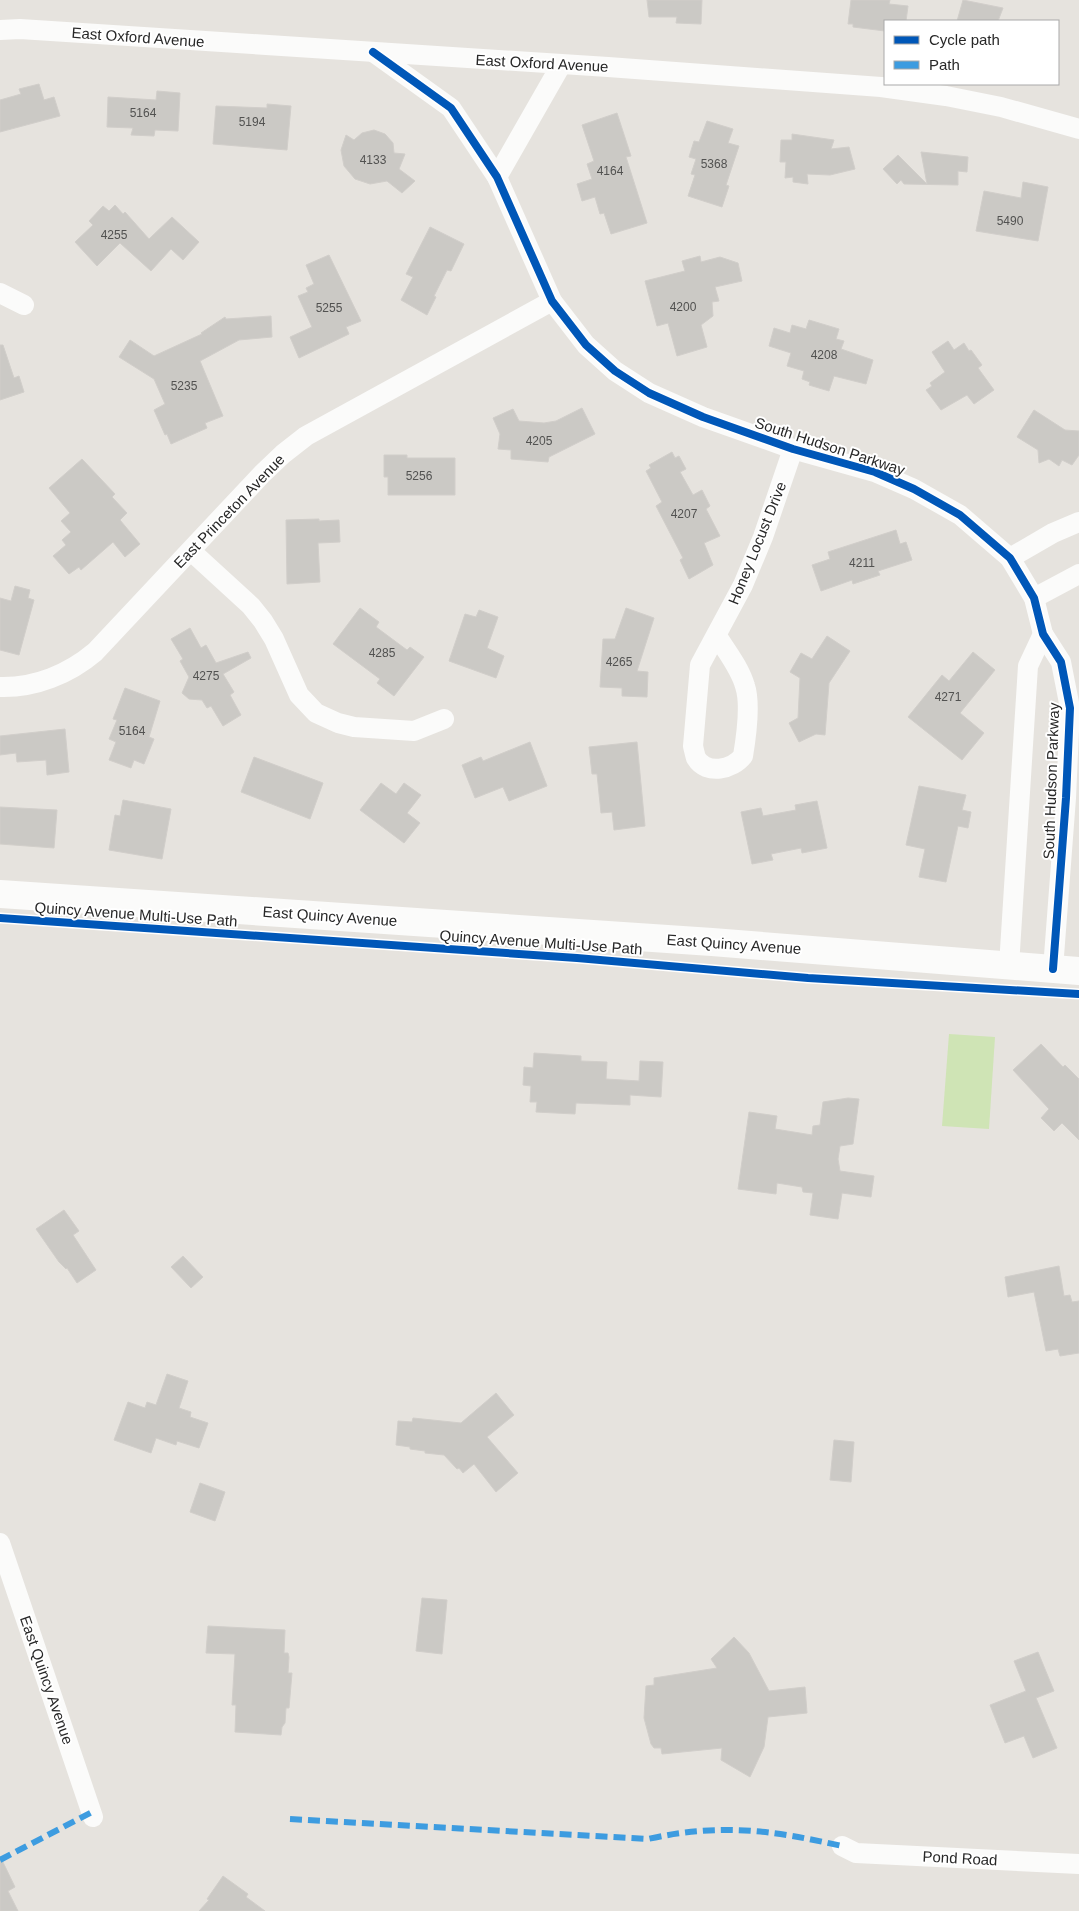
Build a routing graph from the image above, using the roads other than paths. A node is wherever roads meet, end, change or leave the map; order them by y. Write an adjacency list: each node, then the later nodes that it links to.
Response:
1 (0, 30): 2 (street, East Oxford Avenue)
2 (373, 52): 3 (street, East Oxford Avenue); 5 (street, South Hudson Parkway)
3 (561, 66): 4 (street, East Oxford Avenue); 5 (street)
4 (1079, 129)
5 (497, 177): 7 (street, South Hudson Parkway)
6 (0, 293): 8 (street)
7 (552, 301): 9 (street, South Hudson Parkway); 11 (street, East Princeton Avenue)
8 (24, 305)
9 (793, 449): 12 (street, South Hudson Parkway); 16 (street, Honey Locust Drive)
10 (1079, 522): 12 (street)
11 (191, 551): 17 (street, East Princeton Avenue); 18 (street)
12 (1010, 558): 14 (street, South Hudson Parkway)
13 (1079, 574): 14 (street)
14 (1034, 598): 15 (street, South Hudson Parkway)
15 (1043, 634): 20 (street, South Hudson Parkway); 21 (street, South Hudson Parkway)
16 (717, 636): 16 (street, Honey Locust Drive)
17 (0, 686)
18 (444, 719)
19 (0, 894): 20 (street, East Quincy Avenue)
20 (1009, 966): 21 (street, East Quincy Avenue)
21 (1066, 970)
22 (0, 1543): 23 (street, East Quincy Avenue)
23 (94, 1817)
24 (842, 1846): 25 (street, Pond Road)
25 (1079, 1864)

